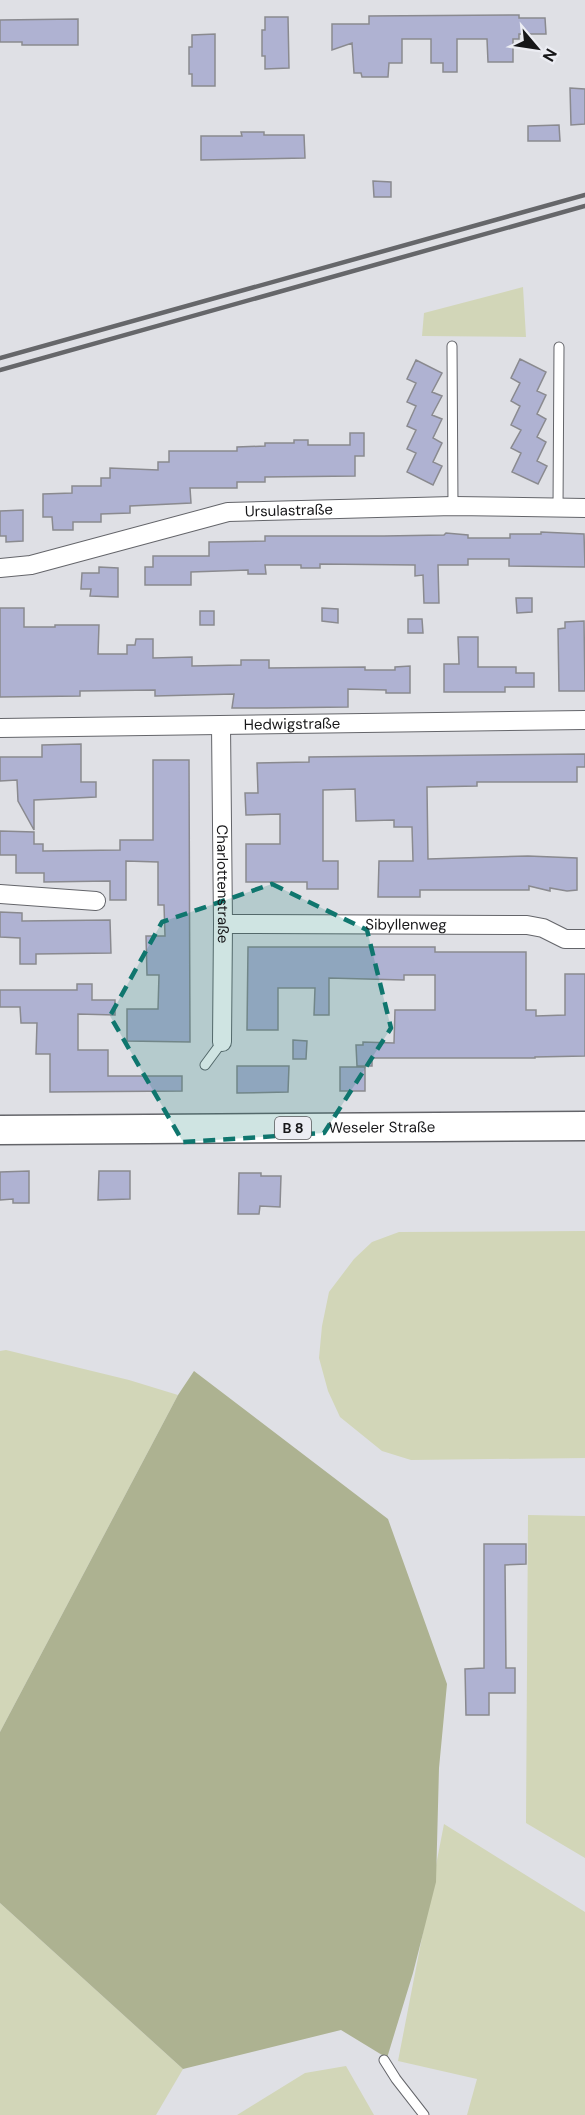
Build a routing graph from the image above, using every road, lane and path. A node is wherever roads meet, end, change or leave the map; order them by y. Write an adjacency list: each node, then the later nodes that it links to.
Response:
1 (452, 346): 3 (lane)
2 (559, 347): 4 (lane)
3 (453, 506): 4 (street, Ursulastraße); 6 (street, Ursulastraße)
4 (558, 508): 5 (street, Ursulastraße)
5 (585, 508)
6 (0, 568)
7 (585, 720): 8 (street, Hedwigstraße)
8 (220, 724): 9 (street, Hedwigstraße); 12 (street, Charlottenstraße)
9 (0, 728)
10 (0, 894): 11 (street)
11 (96, 901)
12 (223, 924): 13 (street, Sibyllenweg); 14 (street, Charlottenstraße)
13 (585, 939)
14 (222, 1042): 15 (lane)
15 (205, 1065)
16 (585, 1126): 17 (main road, Weseler Straße / B 8)
17 (0, 1130)
18 (384, 2060): 19 (lane)
19 (424, 2115)

